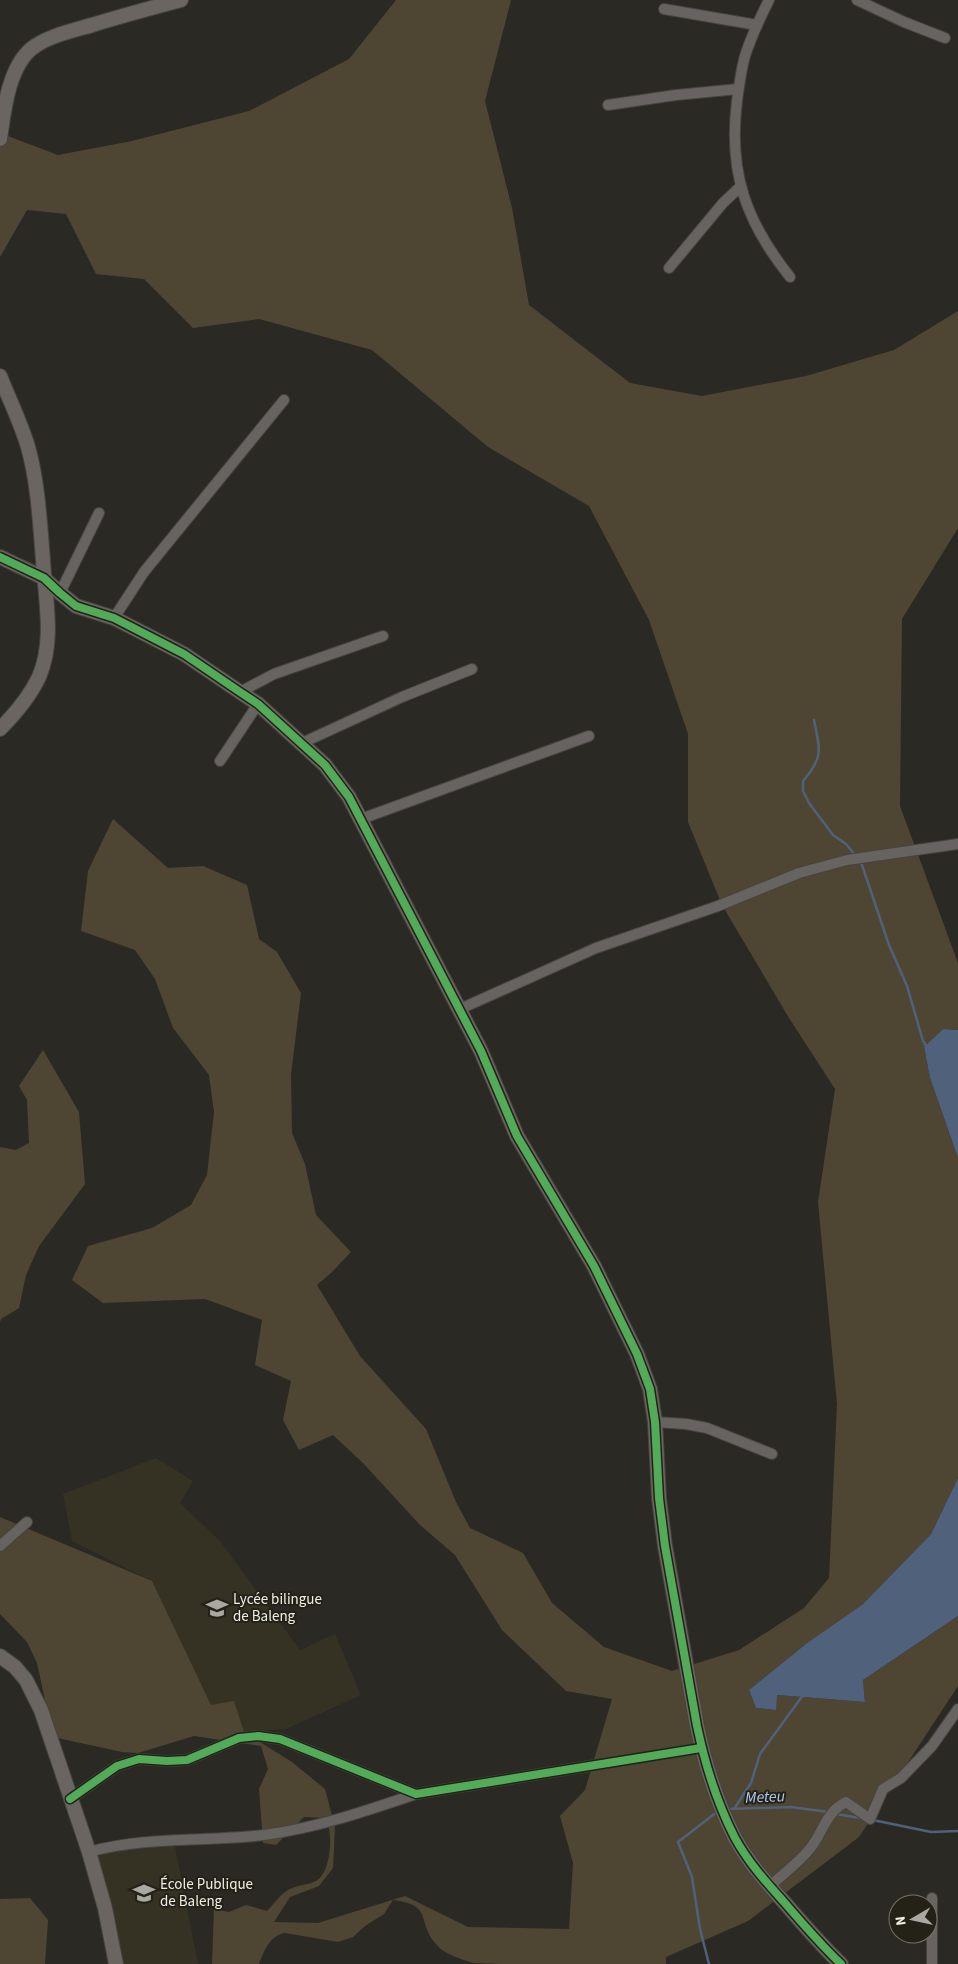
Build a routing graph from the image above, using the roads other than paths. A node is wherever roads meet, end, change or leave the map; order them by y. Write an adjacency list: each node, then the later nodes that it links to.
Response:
1 (180, 0): 9 (street)
2 (769, 0): 5 (street)
3 (857, 0): 6 (street)
4 (664, 9): 5 (street)
5 (757, 25): 7 (street)
6 (946, 38)
7 (738, 89): 8 (street); 10 (street)
8 (608, 105)
9 (0, 139)
10 (740, 187): 11 (street); 12 (street)
11 (669, 268)
12 (790, 277)
13 (0, 376): 17 (street)
14 (284, 400): 19 (street)
15 (99, 513): 18 (street)
16 (0, 557): 17 (street)
17 (44, 578): 18 (street); 24 (street)
18 (60, 593): 19 (street)
19 (114, 618): 22 (street)
20 (383, 636): 22 (street)
21 (472, 669): 26 (street)
22 (240, 692): 23 (street)
23 (258, 704): 26 (street); 27 (street)
24 (0, 729)
25 (589, 736): 28 (street)
26 (302, 743): 28 (street)
27 (220, 761)
28 (361, 819): 30 (street)
29 (958, 844): 30 (street)
30 (460, 1008): 31 (street)
31 (655, 1422): 32 (street); 37 (street)
32 (772, 1454)
33 (27, 1522): 34 (street)
34 (0, 1546)
35 (0, 1656): 39 (street)
36 (958, 1709): 41 (street)
37 (701, 1748): 38 (street); 41 (street)
38 (416, 1794): 39 (street); 40 (street)
39 (70, 1799): 40 (street)
40 (89, 1852): 43 (street)
41 (770, 1886): 44 (street)
42 (932, 1944): 45 (street)
43 (116, 1964)
44 (841, 1964)
45 (932, 1964)

